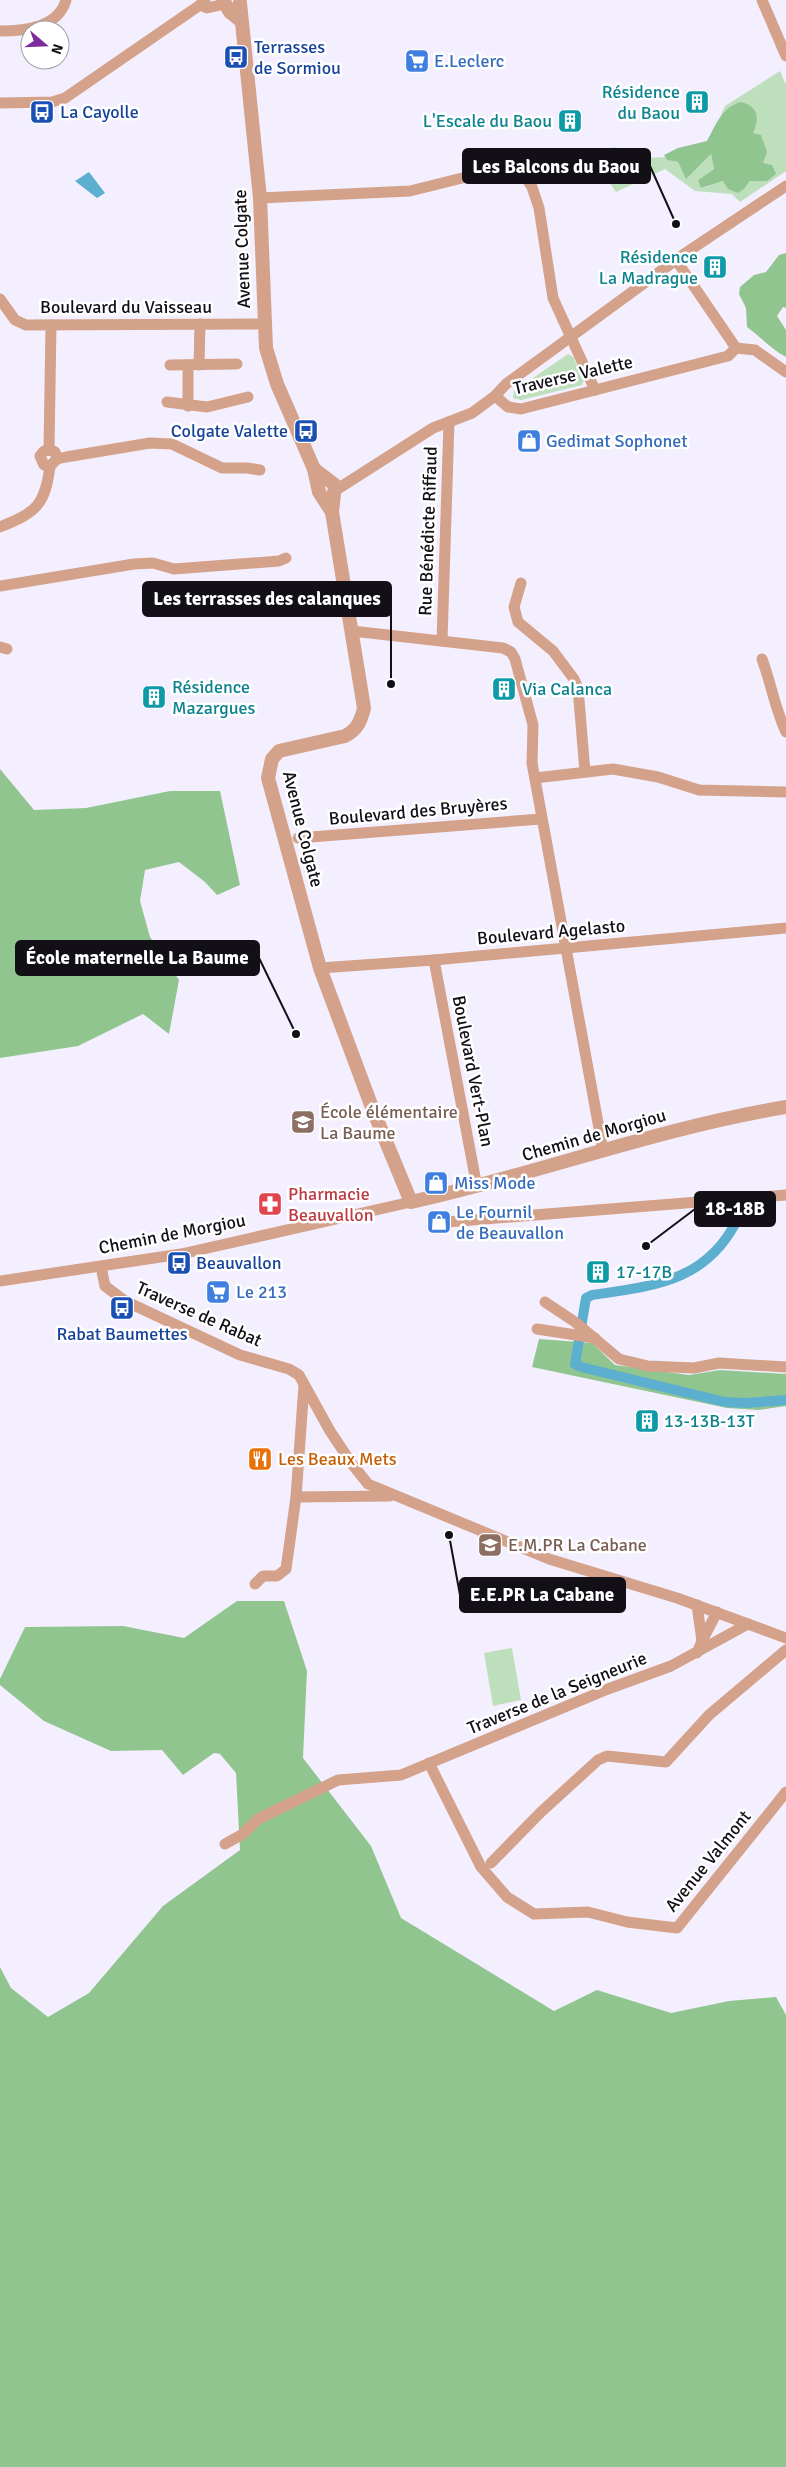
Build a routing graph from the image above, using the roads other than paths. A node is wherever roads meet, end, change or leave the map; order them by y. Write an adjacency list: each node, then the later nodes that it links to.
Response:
1 (66, 0): 5 (street)
2 (762, 0): 6 (street)
3 (203, 3): 4 (street); 7 (street)
4 (232, 3): 9 (street, Avenue Colgate)
5 (0, 31)
6 (786, 56)
7 (0, 103)
8 (786, 186): 10 (street)
9 (260, 198): 13 (street, Avenue Colgate); 15 (street)
10 (676, 260): 15 (street); 16 (street)
11 (0, 299): 14 (street, Boulevard du Vaisseau)
12 (200, 324): 13 (street, Boulevard du Vaisseau); 14 (street, Boulevard du Vaisseau); 19 (street)
13 (264, 324): 29 (street, Avenue Colgate)
14 (51, 325): 27 (street)
15 (572, 336): 21 (street); 22 (street)
16 (736, 348): 20 (street); 21 (street, Traverse Valette)
17 (237, 364): 19 (street)
18 (170, 365): 19 (street)
19 (194, 365): 25 (street)
20 (786, 372)
21 (594, 390): 22 (street, Traverse Valette)
22 (495, 396): 26 (street, Traverse Valette)
23 (248, 397): 25 (street)
24 (167, 402): 25 (street)
25 (188, 406)
26 (449, 422): 29 (street, Traverse Valette); 35 (street, Rue Bénédicte Riffaud)
27 (54, 462): 28 (street); 30 (street)
28 (260, 470)
29 (328, 488): 34 (street, Avenue Colgate)
30 (0, 527)
31 (286, 558): 33 (street)
32 (521, 583): 38 (street)
33 (0, 586)
34 (352, 631): 35 (street); 46 (street, Avenue Colgate)
35 (442, 641): 39 (street)
36 (762, 659): 37 (street)
37 (786, 732)
38 (585, 772): 39 (street); 40 (street)
39 (535, 778): 41 (street)
40 (786, 792)
41 (542, 819): 42 (street, Boulevard des Bruyères); 44 (street)
42 (298, 838)
43 (786, 928): 44 (street, Boulevard Agelasto)
44 (566, 948): 45 (street, Boulevard Agelasto); 48 (street)
45 (434, 960): 46 (street, Boulevard Agelasto); 49 (street, Boulevard Vert-Plan)
46 (320, 968): 51 (street, Avenue Colgate)
47 (786, 1107): 48 (street, Chemin de Morgiou)
48 (603, 1150): 49 (street, Chemin de Morgiou)
49 (477, 1187): 51 (street, Chemin de Morgiou)
50 (786, 1195): 52 (street)
51 (411, 1202): 53 (street, Chemin de Morgiou)
52 (447, 1222)
53 (101, 1267): 54 (street, Chemin de Morgiou); 59 (street, Traverse de Rabat)
54 (0, 1281)
55 (545, 1302): 57 (street)
56 (537, 1329): 57 (street)
57 (595, 1338): 58 (street)
58 (786, 1367)
59 (304, 1385): 60 (street, Traverse de Rabat); 61 (street)
60 (394, 1496): 61 (street); 63 (street, Traverse de Rabat)
61 (296, 1497): 62 (street)
62 (255, 1584)
63 (696, 1605): 64 (street); 68 (street)
64 (717, 1612): 65 (street); 68 (street)
65 (748, 1624): 66 (street); 71 (street, Traverse de la Seigneurie)
66 (767, 1632): 67 (street); 69 (street)
67 (786, 1638)
68 (702, 1641): 71 (street)
69 (786, 1644)
70 (786, 1650): 75 (street)
71 (697, 1653): 72 (street, Traverse de la Seigneurie)
72 (429, 1763): 74 (street, Traverse de la Seigneurie); 75 (street, Avenue Valmont)
73 (786, 1792): 75 (street, Avenue Valmont)
74 (226, 1844)
75 (486, 1865)

